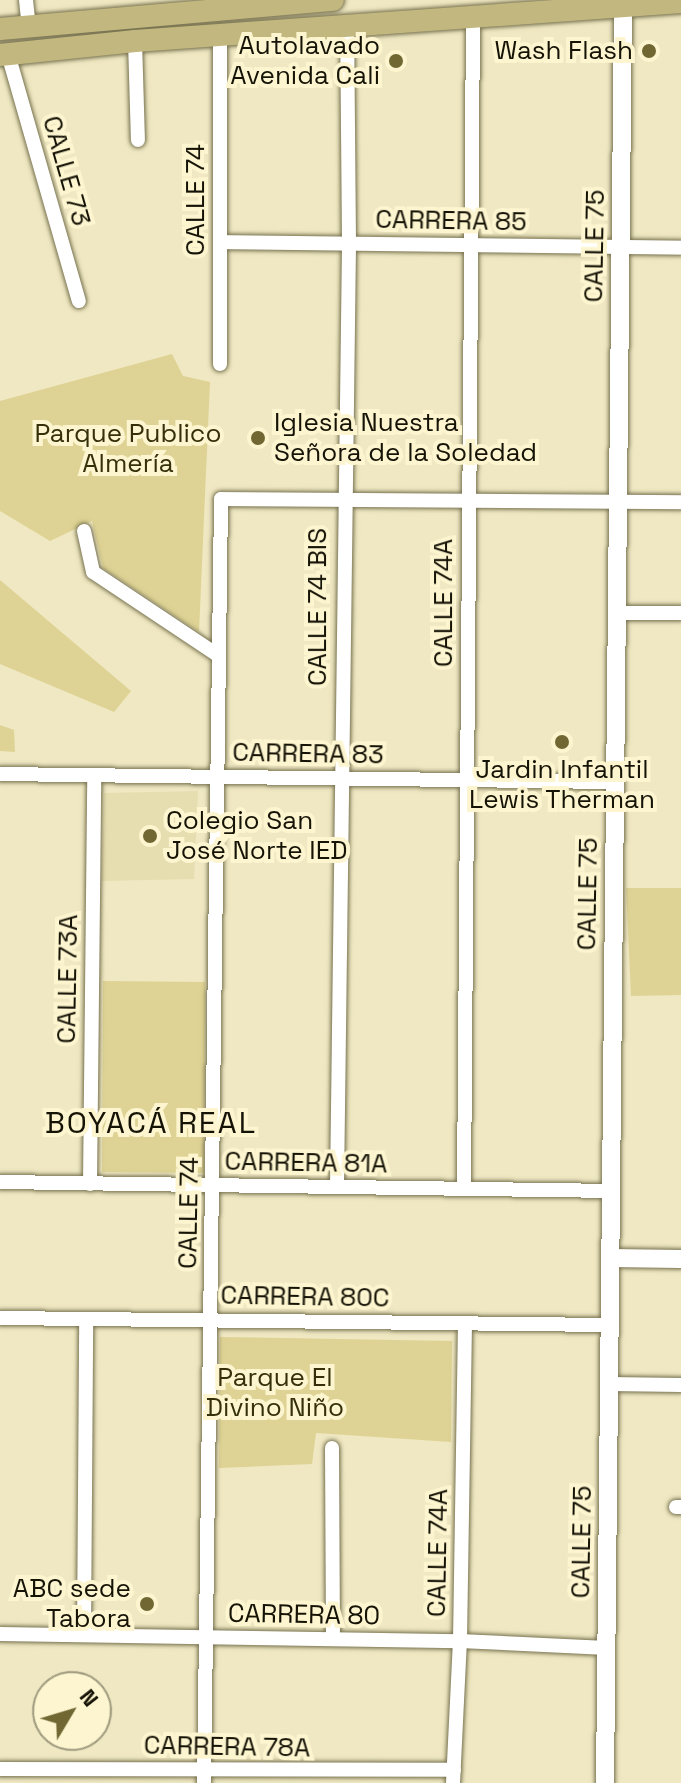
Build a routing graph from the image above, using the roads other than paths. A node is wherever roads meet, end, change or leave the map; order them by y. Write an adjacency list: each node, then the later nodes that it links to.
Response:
1 (26, 0): 9 (street)
2 (333, 0): 4 (main road)
3 (681, 2): 6 (main road)
4 (265, 3): 9 (main road)
5 (595, 4): 6 (main road); 7 (main road)
6 (623, 6): 18 (street, CALLE 75)
7 (473, 17): 8 (main road); 17 (street, CALLE 74A)
8 (347, 26): 11 (main road); 16 (street, CALLE 74 BIS)
9 (29, 27): 10 (main road)
10 (0, 29)
11 (220, 36): 12 (main road); 15 (street, CALLE 74)
12 (135, 41): 13 (main road); 14 (street)
13 (4, 55): 20 (street, CALLE 73)
14 (138, 140)
15 (220, 242): 16 (street, CARRERA 85); 21 (street, CALLE 74)
16 (349, 243): 17 (street, CARRERA 85); 22 (street, CALLE 74 BIS)
17 (473, 245): 18 (street, CARRERA 85); 23 (street, CALLE 74A)
18 (621, 247): 19 (street, CARRERA 85); 24 (street, CALLE 75)
19 (681, 248)
20 (79, 301)
21 (220, 364)
22 (343, 498): 23 (street); 29 (street, CALLE 74); 33 (street, CALLE 74 BIS)
23 (468, 498): 24 (street); 34 (street, CALLE 74A)
24 (618, 502): 25 (street); 27 (street, CALLE 75)
25 (681, 502)
26 (84, 531): 29 (street)
27 (617, 613): 28 (street); 35 (street, CALLE 75)
28 (681, 613)
29 (219, 656): 32 (street, CALLE 74)
30 (0, 774): 31 (street, CARRERA 83)
31 (94, 775): 32 (street, CARRERA 83); 37 (street, CALLE 73A)
32 (218, 777): 33 (street, CARRERA 83); 38 (street, CALLE 74)
33 (341, 778): 34 (street, CARRERA 83); 39 (street, CALLE 74 BIS)
34 (468, 780): 35 (street, CARRERA 83); 40 (street, CALLE 74A)
35 (615, 782): 41 (street, CALLE 75)
36 (0, 1182): 37 (street, CARRERA 81A)
37 (90, 1184): 38 (street, CARRERA 81A)
38 (214, 1185): 39 (street, CARRERA 81A); 45 (street, CALLE 74)
39 (337, 1187): 40 (street, CARRERA 81A)
40 (464, 1189): 41 (street, CARRERA 81A)
41 (611, 1191): 42 (street, CALLE 75)
42 (611, 1258): 43 (street); 48 (street, CALLE 75)
43 (681, 1259)
44 (0, 1318): 46 (street, CARRERA 80C)
45 (211, 1320): 46 (street, CARRERA 80C); 47 (street, CARRERA 80C); 54 (street, CALLE 74)
46 (86, 1322): 53 (street)
47 (465, 1323): 48 (street, CARRERA 80C); 56 (street, CALLE 74A)
48 (610, 1325): 49 (street, CALLE 75)
49 (609, 1384): 50 (street); 57 (street, CALLE 75)
50 (681, 1385)
51 (332, 1448): 55 (street)
52 (0, 1634): 53 (street, CARRERA 80)
53 (84, 1635): 54 (street, CARRERA 80)
54 (207, 1637): 55 (street, CARRERA 80); 60 (street, CALLE 74)
55 (333, 1639): 56 (street, CARRERA 80)
56 (460, 1641): 57 (street, CARRERA 80); 62 (street, CALLE 74A)
57 (607, 1648): 63 (street, CALLE 75)
58 (0, 1769): 59 (street, CARRERA 78A)
59 (77, 1776): 60 (street, CARRERA 78A)
60 (204, 1776): 61 (street, CARRERA 78A)
61 (322, 1777): 62 (street, CARRERA 78A)
62 (454, 1777)
63 (605, 1783)

